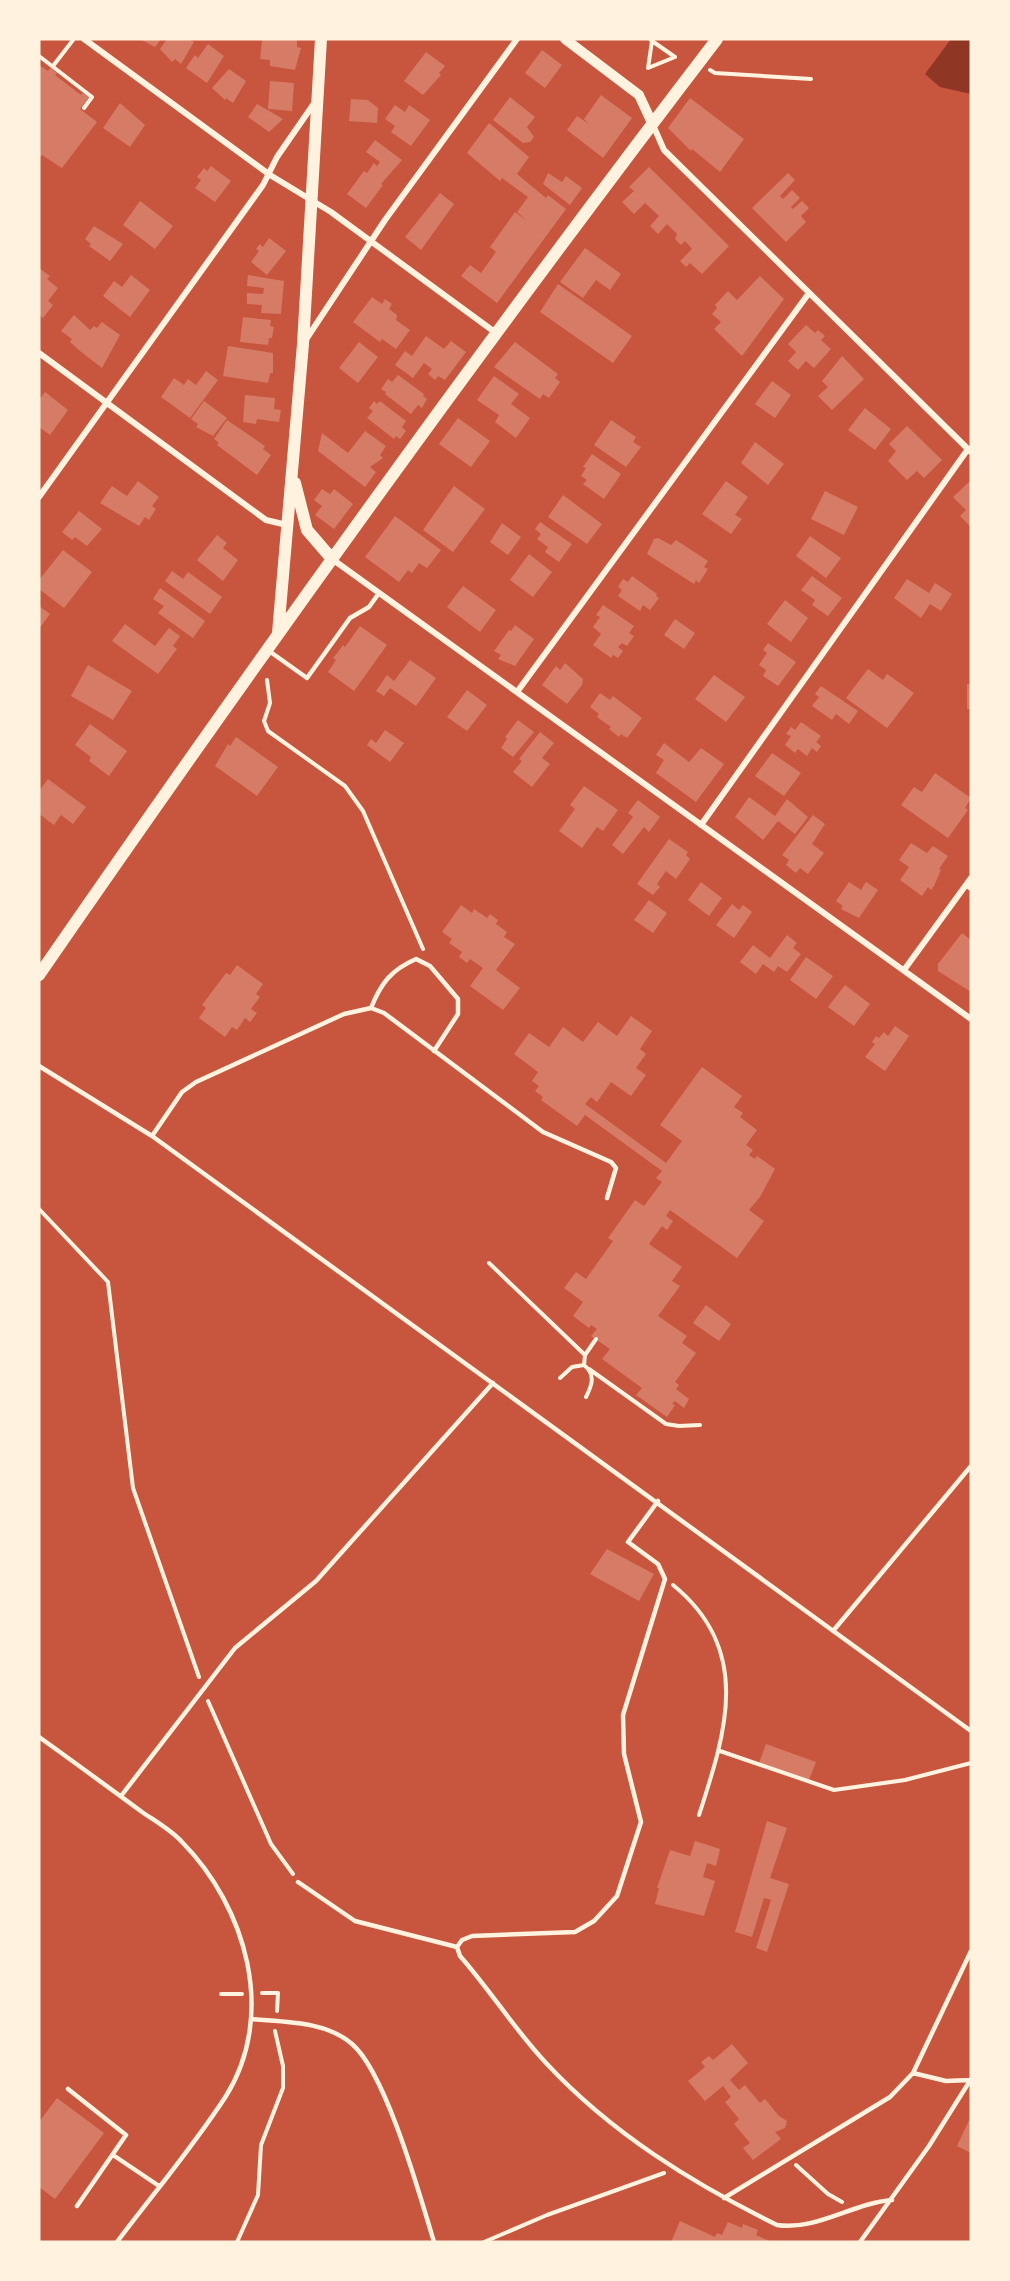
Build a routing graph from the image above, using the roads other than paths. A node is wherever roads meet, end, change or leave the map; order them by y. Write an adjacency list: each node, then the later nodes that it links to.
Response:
1 (84, 39): 8 (street)
2 (321, 39): 6 (main road)
3 (517, 39): 10 (street)
4 (565, 39): 7 (street)
5 (717, 39): 7 (main road)
6 (317, 100): 8 (street); 9 (main road)
7 (652, 123): 11 (street); 12 (main road)
8 (270, 174): 9 (street); 15 (street)
9 (311, 201): 10 (street); 13 (main road)
10 (371, 242): 12 (street); 13 (street)
11 (808, 293): 16 (street); 24 (street)
12 (497, 334): 20 (main road)
13 (303, 344): 17 (main road)
14 (39, 353): 15 (street)
15 (107, 402): 18 (street); 19 (street)
16 (970, 451): 25 (street)
17 (292, 470): 19 (main road); 20 (main road)
18 (39, 497)
19 (287, 525): 22 (main road)
20 (332, 559): 21 (street); 22 (main road)
21 (379, 593): 23 (lane); 24 (street)
22 (279, 633): 23 (main road)
23 (267, 649): 29 (main road)
24 (517, 693): 25 (street)
25 (701, 825): 28 (street)
26 (971, 878): 27 (street)
27 (968, 887): 28 (street)
28 (904, 970): 31 (street)
29 (39, 975)
30 (370, 1008): 32 (lane); 32 (lane); 34 (lane)
31 (971, 1019)
32 (434, 1051): 35 (lane)
33 (39, 1066): 34 (lane)
34 (152, 1136): 36 (lane)
35 (608, 1198)
36 (493, 1383): 38 (lane); 42 (lane)
37 (971, 1466): 39 (lane)
38 (658, 1501): 39 (lane); 44 (lane)
39 (833, 1631): 40 (lane)
40 (971, 1731)
41 (39, 1737): 42 (lane)
42 (121, 1796): 46 (lane)
43 (298, 1882): 44 (lane)
44 (458, 1947): 52 (lane)
45 (971, 1951): 47 (lane)
46 (251, 2019): 51 (lane); 56 (lane)
47 (914, 2073): 48 (lane); 52 (lane)
48 (970, 2079): 53 (lane)
49 (68, 2089): 50 (lane)
50 (113, 2155): 51 (lane); 54 (lane)
51 (159, 2186): 55 (lane)
52 (724, 2199): 53 (lane)
53 (892, 2200): 57 (lane)
54 (77, 2206)
55 (117, 2242)
56 (434, 2242)
57 (860, 2242)

